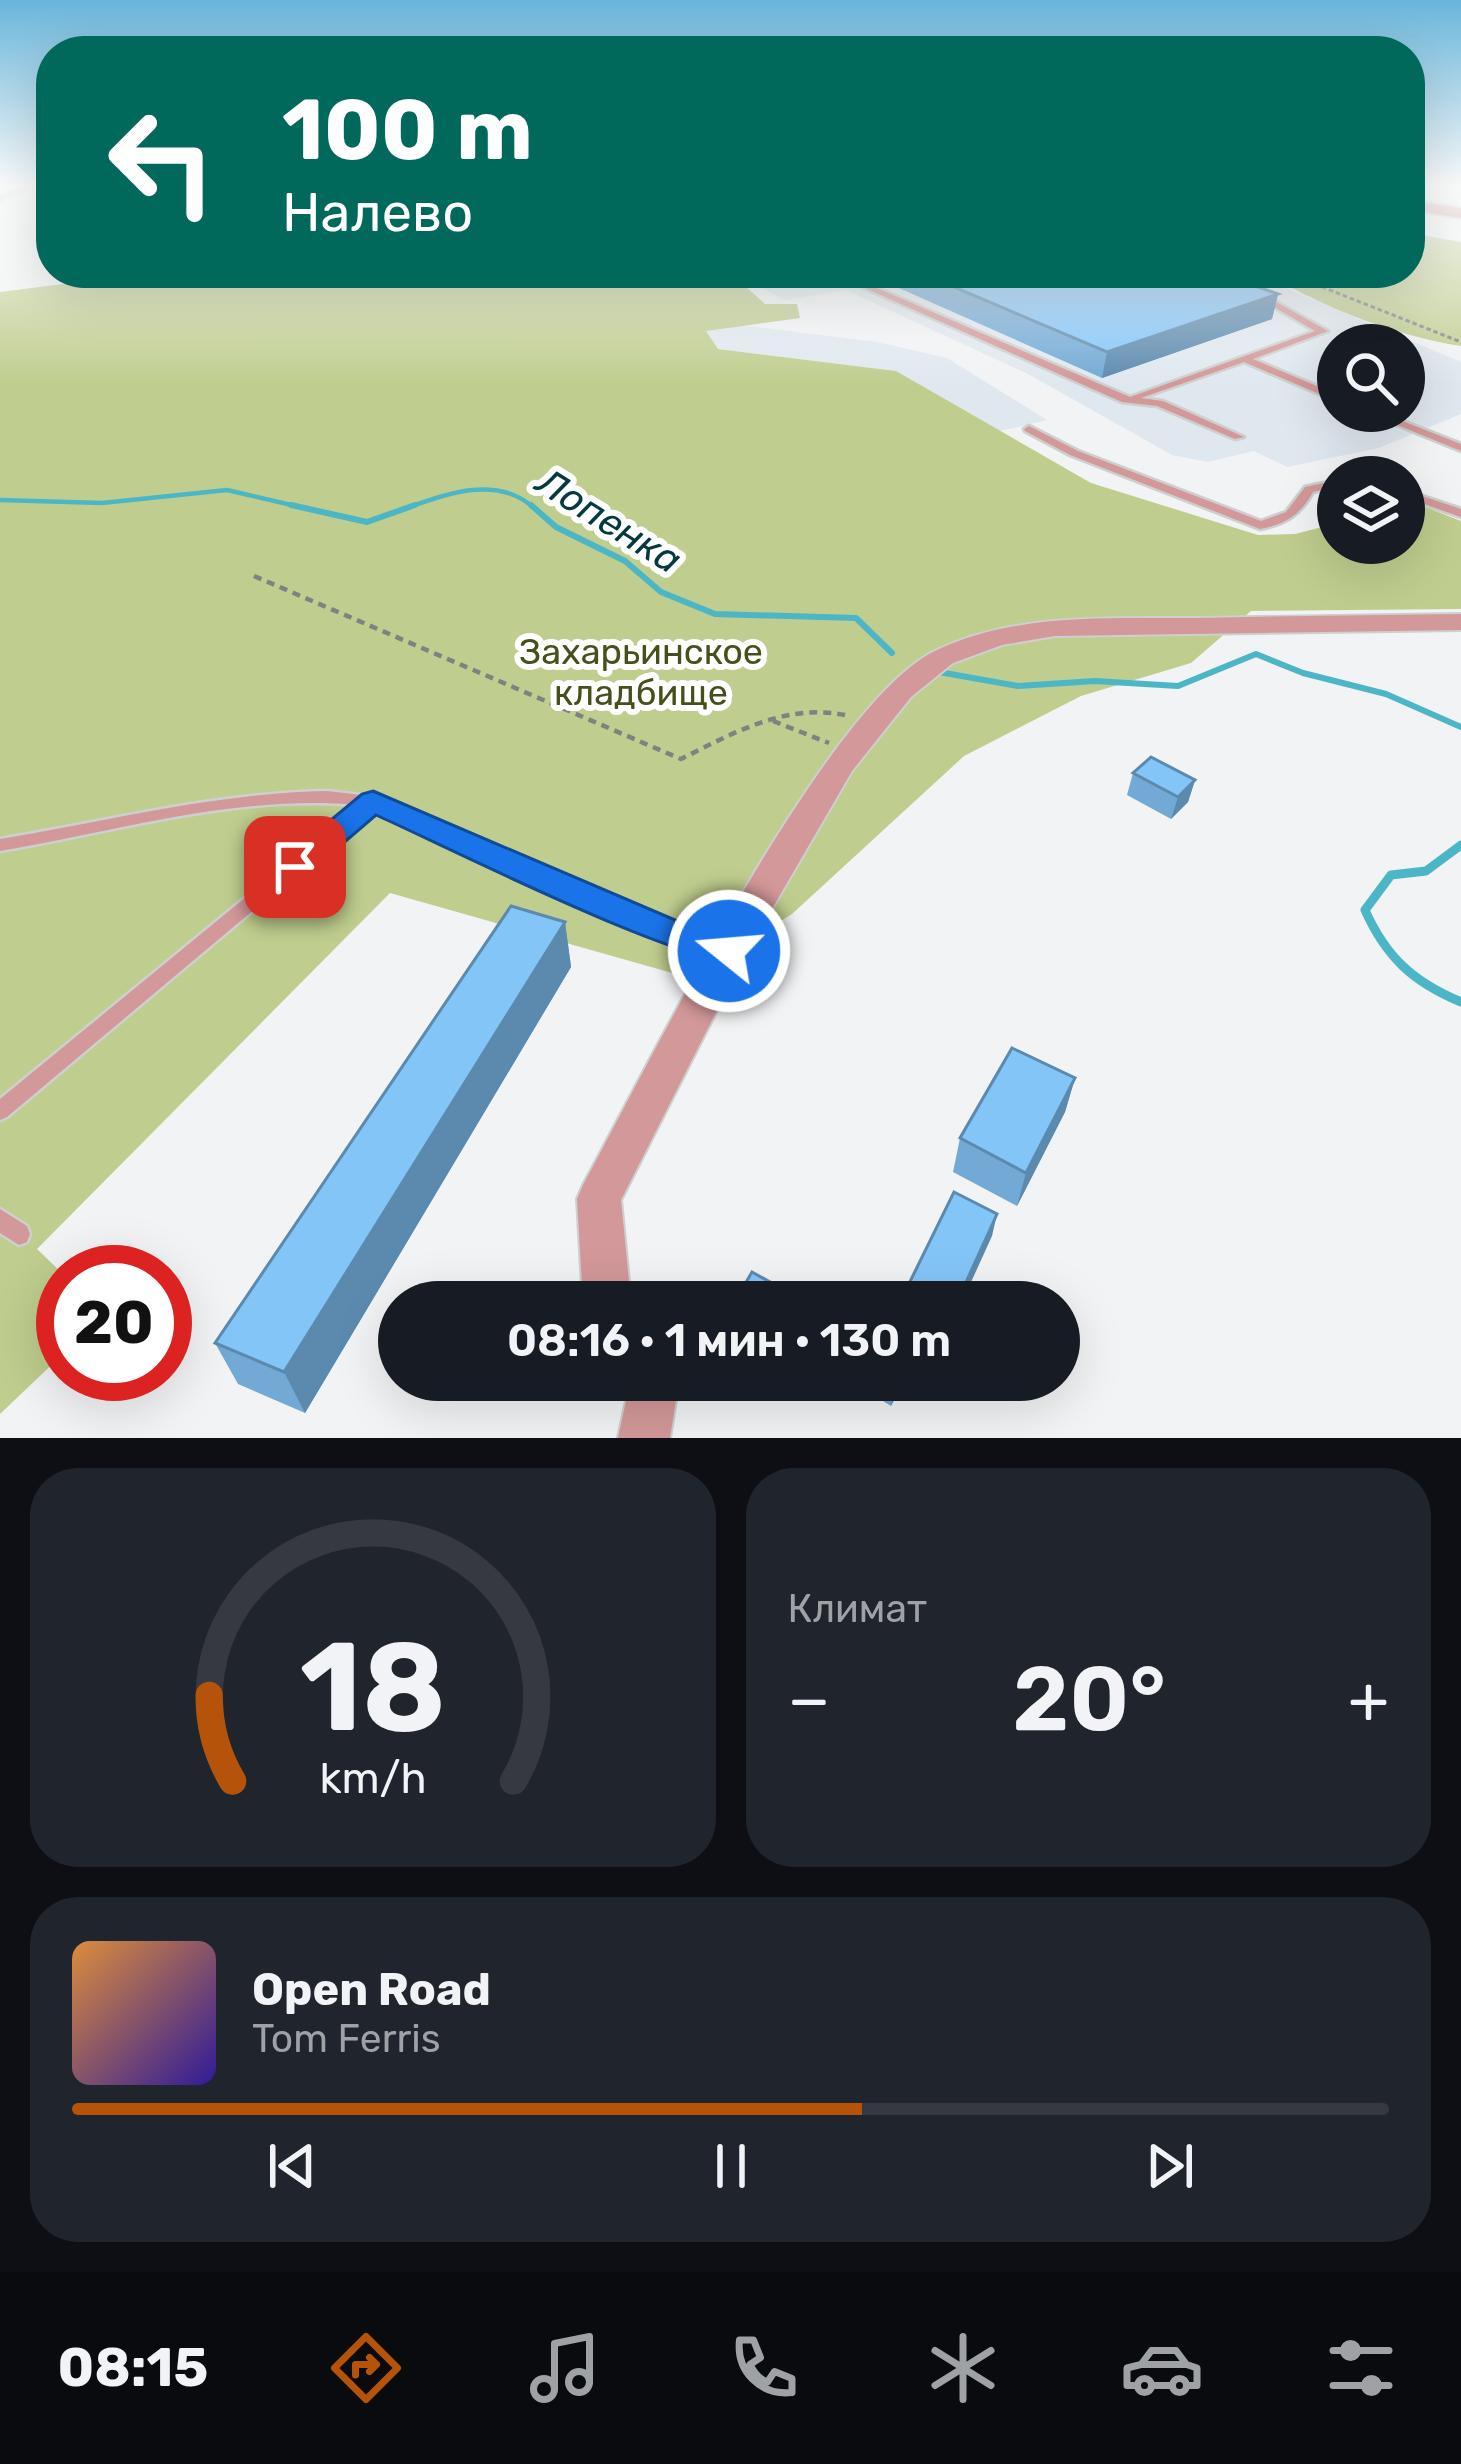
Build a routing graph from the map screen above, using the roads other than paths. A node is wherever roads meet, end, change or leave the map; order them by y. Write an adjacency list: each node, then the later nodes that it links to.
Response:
1 (870, 288): 5 (lane)
2 (1242, 288): 3 (lane)
3 (1247, 360): 4 (lane); 5 (lane)
4 (1317, 390)
5 (1126, 400): 8 (lane)
6 (1029, 429): 10 (lane)
7 (1421, 432): 9 (lane)
8 (1239, 437)
9 (1461, 448)
10 (1317, 488)
11 (1425, 500): 12 (lane)
12 (1461, 513)
13 (1461, 622): 16 (street)
14 (373, 801): 15 (lane); 16 (lane); 17 (lane)
15 (0, 845)
16 (729, 951): 18 (street)
17 (0, 1111)
18 (605, 1281)
19 (651, 1401): 20 (street)
20 (644, 1438)

